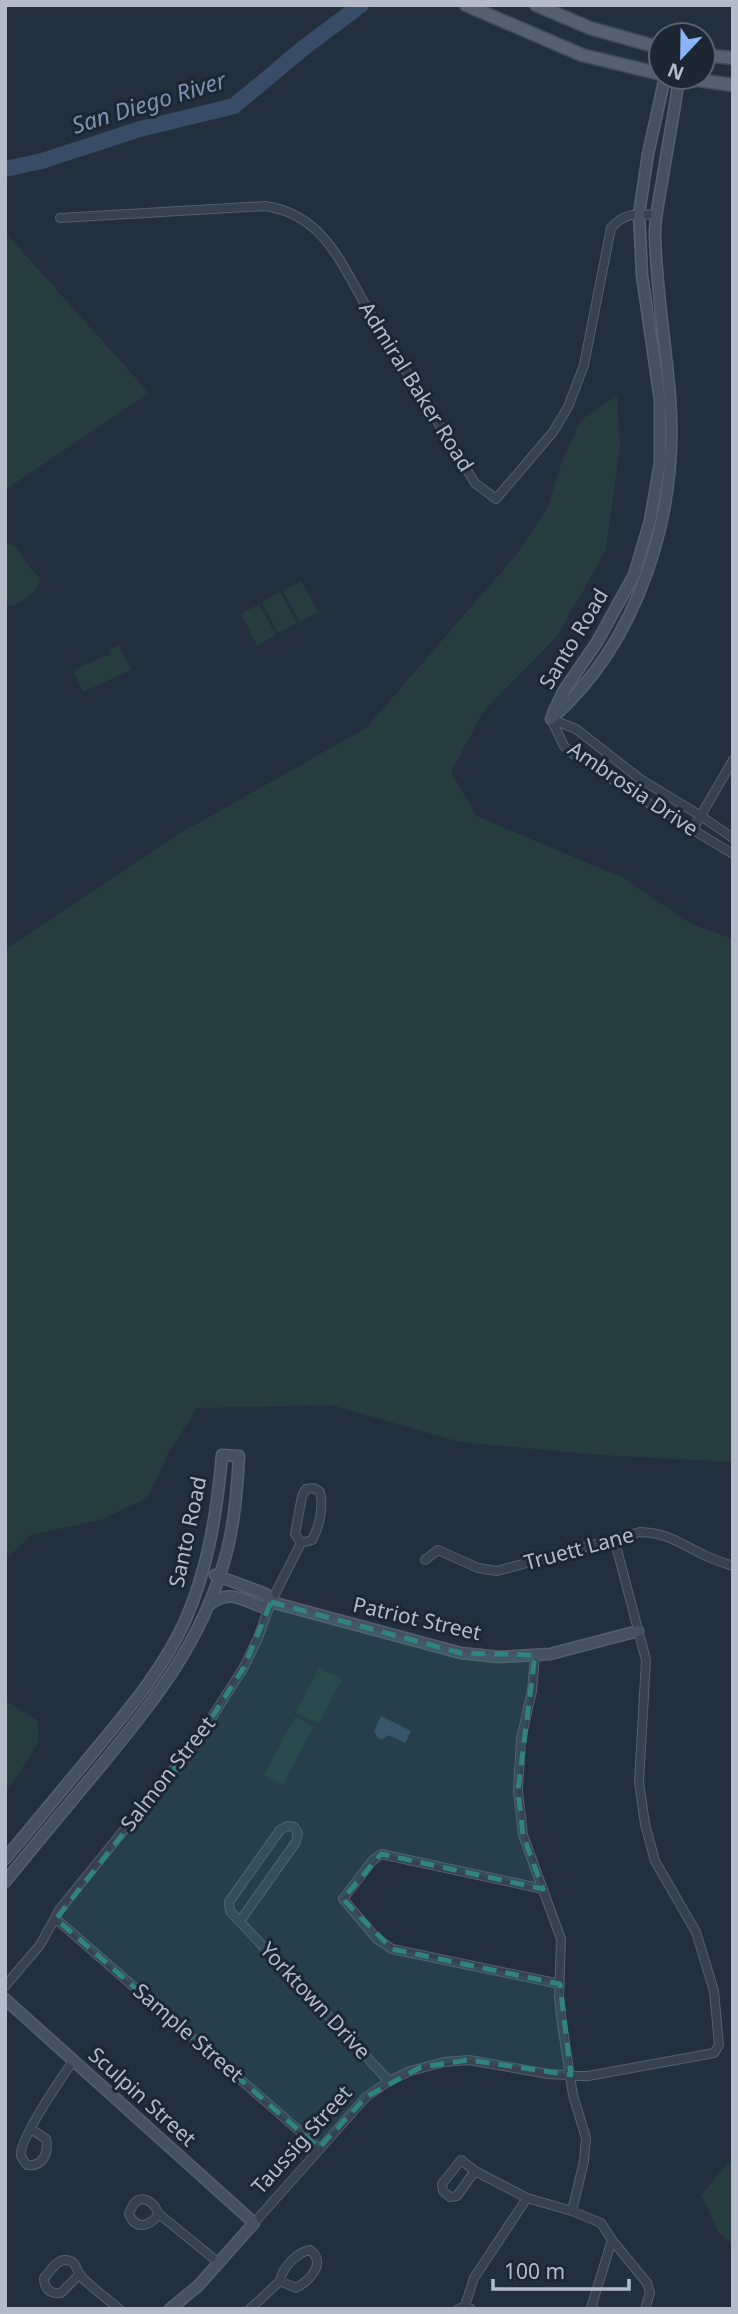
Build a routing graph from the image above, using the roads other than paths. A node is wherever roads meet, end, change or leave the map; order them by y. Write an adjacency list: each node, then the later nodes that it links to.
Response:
1 (466, 5): 4 (main road)
2 (536, 5): 3 (main road)
3 (647, 44)
4 (647, 72)
5 (660, 91): 7 (street, Santo Road)
6 (676, 91): 8 (street, Santo Road)
7 (639, 214): 8 (street); 9 (street, Admiral Baker Road); 10 (street, Santo Road)
8 (656, 215): 10 (street, Santo Road)
9 (60, 218)
10 (551, 719): 12 (street, Ambrosia Drive); 13 (street, Ambrosia Drive)
11 (733, 760): 12 (street)
12 (701, 816): 13 (street); 14 (street, Ambrosia Drive)
13 (693, 829): 15 (street, Ambrosia Drive)
14 (733, 838)
15 (733, 854)
16 (614, 1538): 18 (street, Truett Lane); 19 (street, Truett Lane); 24 (street, Taussig Street)
17 (300, 1544): 17 (street, Salmon Street); 22 (street, Salmon Street)
18 (425, 1560)
19 (733, 1566)
20 (202, 1571): 21 (street, Patriot Street); 21 (street, Santo Road); 26 (street, Santo Road)
21 (219, 1576): 22 (street, Patriot Street); 23 (street, Santo Road)
22 (271, 1602): 23 (street, Patriot Street); 25 (street, Patriot Street); 29 (street, Salmon Street)
23 (208, 1605): 27 (street, Santo Road)
24 (638, 1631): 25 (street, Patriot Street); 35 (street, Taussig Street)
25 (535, 1656): 28 (street)
26 (5, 1859)
27 (5, 1882)
28 (543, 1889): 31 (street); 31 (street)
29 (56, 1919): 32 (street, Salmon Street); 38 (street, Sample Street)
30 (240, 1921): 30 (street); 36 (street, Yorktown Drive)
31 (560, 1984): 35 (street)
32 (5, 1986)
33 (5, 1999): 34 (street, Sculpin Street)
34 (73, 2061): 37 (street); 43 (street, Sculpin Street)
35 (571, 2075): 36 (street, Taussig Street); 41 (street)
36 (390, 2081): 38 (street, Taussig Street)
37 (31, 2129)
38 (319, 2148): 43 (street, Taussig Street)
39 (475, 2171): 39 (street); 40 (street)
40 (527, 2198): 41 (street); 49 (street)
41 (572, 2211): 44 (street)
42 (159, 2214): 45 (street)
43 (254, 2223): 45 (street, Taussig Street)
44 (612, 2240): 53 (street); 54 (street)
45 (219, 2263): 48 (street, Taussig Street)
46 (80, 2274): 46 (street); 50 (street)
47 (280, 2281): 47 (street); 52 (street)
48 (183, 2305): 51 (street, Taussig Street)
49 (465, 2308)
50 (119, 2309)
51 (170, 2309)
52 (250, 2309)
53 (594, 2309)
54 (645, 2309)

